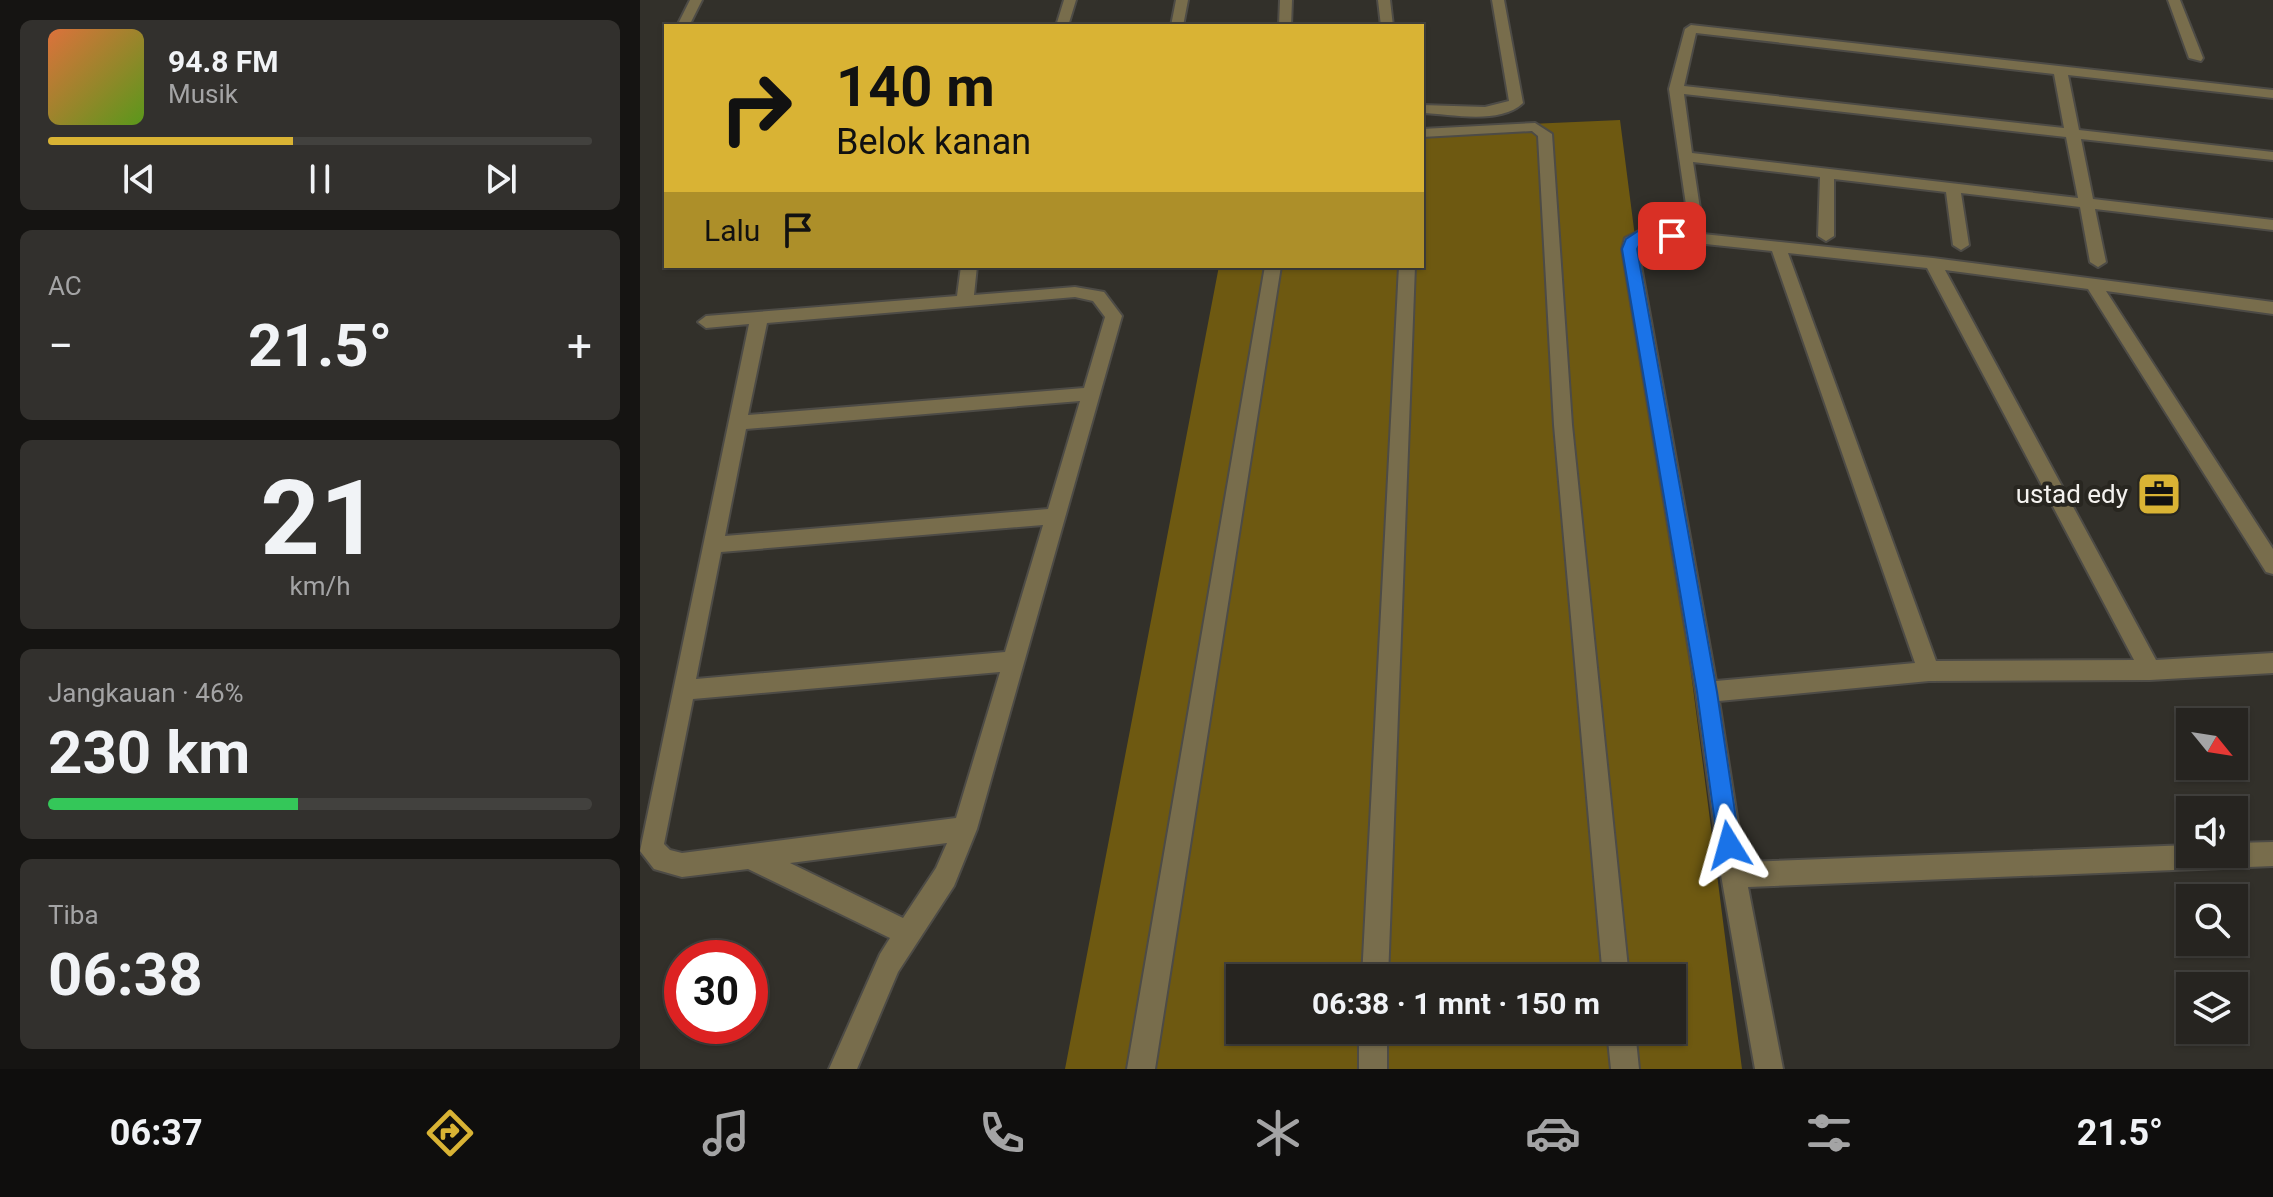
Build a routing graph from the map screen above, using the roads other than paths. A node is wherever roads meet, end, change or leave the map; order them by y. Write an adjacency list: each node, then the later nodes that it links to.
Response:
1 (696, 0): 8 (street)
2 (1070, 0): 9 (street)
3 (1182, 0): 10 (street)
4 (1286, 0): 11 (street)
5 (1384, 0): 12 (street)
6 (1498, 0): 17 (street)
7 (2174, 0): 13 (street)
8 (684, 24)
9 (1063, 24)
10 (1177, 24)
11 (1285, 24)
12 (1387, 24)
13 (2196, 58)
14 (2060, 70): 15 (street); 16 (street); 18 (street)
15 (1676, 89): 18 (street); 21 (street)
16 (2273, 94)
17 (1424, 109)
18 (2073, 132): 20 (street); 24 (street)
19 (1424, 133): 57 (street)
20 (2273, 156)
21 (1686, 157): 22 (street); 25 (street)
22 (1827, 173): 23 (street); 27 (street)
23 (1953, 188): 24 (street); 28 (street)
24 (2085, 203): 26 (street); 30 (street)
25 (1694, 222)
26 (2273, 225)
27 (1826, 236)
28 (1961, 245)
29 (1778, 247): 31 (street); 48 (street); 50 (street)
30 (2098, 262)
31 (1933, 263): 35 (street); 47 (street)
32 (969, 268): 36 (street)
33 (1273, 268): 61 (street)
34 (1407, 268): 56 (street)
35 (2092, 282): 37 (street); 44 (street)
36 (965, 301): 38 (street); 40 (street)
37 (2273, 308)
38 (759, 318): 39 (street); 41 (street)
39 (706, 322)
40 (1091, 394): 41 (street); 42 (street)
41 (737, 423): 43 (street)
42 (1056, 516): 43 (street); 45 (street)
43 (713, 545): 49 (street)
44 (2273, 566)
45 (1014, 661): 49 (street); 51 (street)
46 (2273, 663): 47 (street)
47 (2150, 670): 48 (street)
48 (1929, 671): 50 (street)
49 (683, 690): 53 (street)
50 (1707, 692): 54 (street)
51 (965, 829): 53 (street); 55 (street)
52 (2273, 854): 54 (street)
53 (749, 857): 55 (street)
54 (1733, 875): 64 (street)
55 (909, 934): 60 (street)
56 (1376, 964)
57 (1615, 964)
58 (1373, 1044): 62 (street)
59 (1622, 1044): 63 (street)
60 (843, 1069)
61 (1141, 1069)
62 (1373, 1069)
63 (1625, 1069)
64 (1769, 1069)

